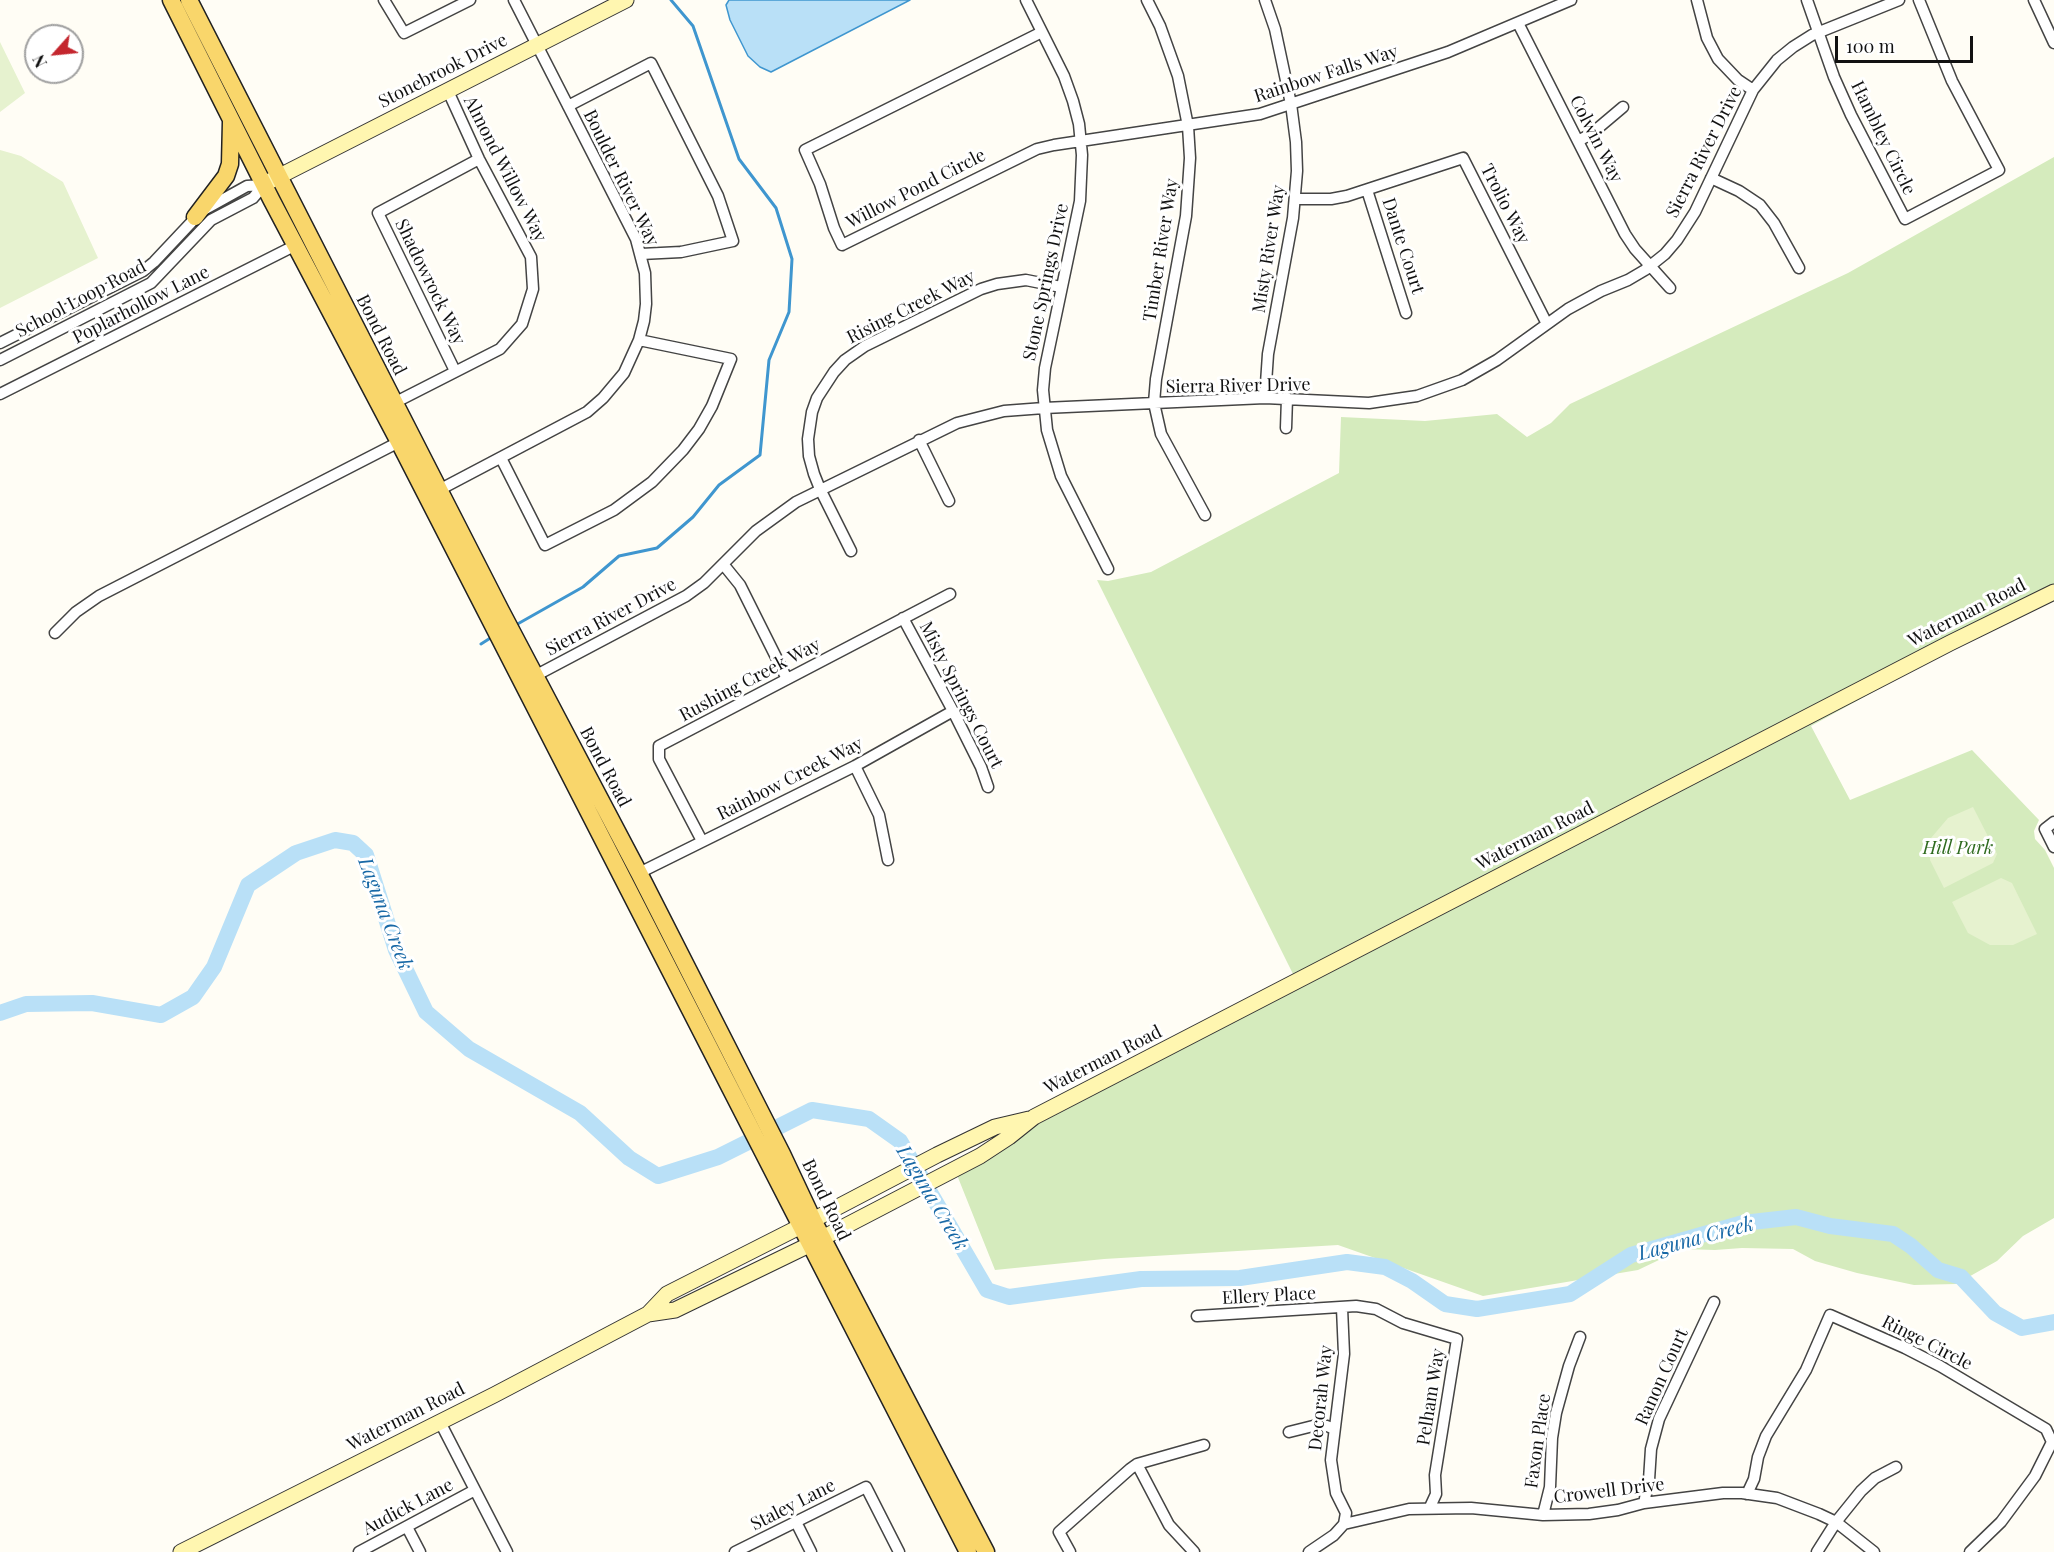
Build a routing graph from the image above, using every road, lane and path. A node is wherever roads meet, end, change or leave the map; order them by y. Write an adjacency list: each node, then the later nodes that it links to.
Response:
1 (171, 0): 26 (main road, Bond Road)
2 (189, 0): 33 (main road, Bond Road)
3 (384, 0): 4 (street)
4 (470, 0)
5 (514, 0): 20 (street, Boulder River Way)
6 (626, 0): 20 (main road, Stonebrook Drive)
7 (1026, 0): 17 (street, Stone Springs Drive)
8 (1147, 0): 27 (street, Timber River Way)
9 (1267, 0): 23 (street, Misty River Way)
10 (1571, 0): 16 (street, Rainbow Falls Way)
11 (1697, 0): 21 (street)
12 (1807, 0): 18 (street)
13 (1899, 0): 18 (street, Sierra River Drive)
14 (1919, 0): 18 (street, Hambley Circle)
15 (2034, 0): 19 (street)
16 (1518, 23): 23 (street, Rainbow Falls Way); 29 (street, Colwin Way)
17 (1042, 32): 28 (street, Stone Springs Drive); 28 (street, Willow Pond Circle)
18 (1818, 32): 21 (street, Sierra River Drive)
19 (2054, 43)
20 (537, 45): 22 (main road, Stonebrook Drive); 24 (street, Boulder River Way)
21 (1753, 90): 32 (street, Sierra River Drive)
22 (448, 91): 30 (street, Almond Willow Way); 33 (main road, Stonebrook Drive)
23 (1291, 104): 27 (street, Rainbow Falls Way); 36 (street, Misty River Way)
24 (568, 106): 39 (street, Boulder River Way); 39 (street)
25 (1623, 107): 29 (street)
26 (231, 118): 31 (main road); 33 (main road, Bond Road)
27 (1188, 126): 28 (street, Rainbow Falls Way); 54 (street, Timber River Way)
28 (1081, 141): 42 (street, Stone Springs Drive)
29 (1578, 141): 40 (street, Colwin Way)
30 (479, 159): 49 (street, Almond Willow Way); 49 (street, Shadowrock Way)
31 (228, 171): 34 (street); 37 (main road)
32 (1711, 178): 40 (street, Sierra River Drive); 41 (street)
33 (271, 181): 34 (street, School Loop Road); 38 (main road, Bond Road); 48 (street, School Loop Road); 53 (main road, Bond Road)
34 (239, 190): 37 (street, School Loop Road)
35 (1367, 190): 36 (street, Trolio Way); 44 (street, Dante Court); 45 (street, Trolio Way)
36 (1296, 199): 51 (street, Misty River Way)
37 (195, 217): 47 (street, School Loop Road)
38 (296, 245): 50 (street, Poplarhollow Lane); 56 (main road, Bond Road)
39 (641, 254): 46 (street, Boulder River Way)
40 (1650, 266): 43 (street, Colwin Way); 45 (street, Sierra River Drive)
41 (1798, 268)
42 (1061, 287): 55 (street, Stone Springs Drive); 61 (street, Rising Creek Way)
43 (1670, 288)
44 (1406, 313)
45 (1547, 324): 52 (street, Sierra River Drive)
46 (639, 340): 60 (street, Boulder River Way); 60 (street)
47 (0, 343)
48 (0, 360)
49 (455, 371): 53 (street, Almond Willow Way)
50 (0, 394)
51 (1265, 398): 52 (street, Sierra River Drive); 54 (street, Sierra River Drive)
52 (1287, 398): 57 (street)
53 (394, 403): 62 (main road, Bond Road)
54 (1154, 403): 55 (street, Sierra River Drive); 64 (street, Timber River Way)
55 (1044, 408): 58 (street, Sierra River Drive); 67 (street, Stone Springs Drive)
56 (387, 419): 59 (main road, Bond Road); 62 (main road)
57 (1286, 428)
58 (919, 440): 61 (street, Sierra River Drive); 63 (street)
59 (399, 442): 70 (main road, Bond Road); 72 (street)
60 (501, 458): 62 (street, Boulder River Way)
61 (820, 489): 65 (street, Rising Creek Way); 66 (street, Sierra River Drive)
62 (439, 490): 70 (main road, Bond Road)
63 (949, 501)
64 (1205, 516)
65 (851, 551)
66 (723, 564): 73 (street, Sierra River Drive); 74 (street)
67 (1108, 569)
68 (2054, 592): 84 (main road, Waterman Road)
69 (950, 594): 71 (street, Rushing Creek Way)
70 (495, 614): 73 (main road, Bond Road)
71 (903, 618): 74 (street, Rushing Creek Way); 75 (street, Misty Springs Court)
72 (55, 633)
73 (529, 679): 77 (main road, Bond Road); 83 (main road, Bond Road)
74 (787, 679): 80 (street, Rushing Creek Way)
75 (953, 711): 76 (street, Rainbow Creek Way); 78 (street, Misty Springs Court)
76 (855, 766): 80 (street, Rainbow Creek Way); 82 (street)
77 (575, 783): 83 (main road); 85 (main road, Bond Road)
78 (988, 787)
79 (2049, 825): 81 (street)
80 (702, 841): 83 (street, Rainbow Creek Way)
81 (2054, 847)
82 (888, 860)
83 (639, 873): 85 (main road, Bond Road)
84 (1034, 1117): 85 (main road, Waterman Road); 86 (main road, Waterman Road)
85 (807, 1224): 86 (main road, Bond Road); 89 (main road, Waterman Road)
86 (816, 1241): 89 (main road, Waterman Road); 114 (main road, Bond Road); 115 (main road, Bond Road)
87 (1714, 1302): 100 (street, Ranon Court)
88 (1342, 1308): 90 (street, Ellery Place); 93 (street, Decorah Way); 101 (street, Pelham Way)
89 (648, 1314): 92 (main road, Waterman Road)
90 (1197, 1316)
91 (1580, 1337): 102 (street, Faxon Place)
92 (440, 1422): 98 (street); 107 (main road, Waterman Road)
93 (1334, 1429): 94 (street); 105 (street, Decorah Way)
94 (1289, 1432)
95 (1204, 1445): 96 (street)
96 (1137, 1464): 116 (street); 117 (street)
97 (1896, 1467): 104 (street)
98 (475, 1490): 106 (street, Audick Lane); 110 (street, Audick Lane)
99 (1747, 1494): 100 (street, Crowell Drive); 104 (street, Crowell Drive); 121 (street, Ringe Circle)
100 (1644, 1503): 102 (street, Crowell Drive)
101 (1430, 1507): 102 (street, Crowell Drive); 105 (street, Crowell Drive)
102 (1544, 1515)
103 (796, 1522): 111 (street, Staley Lane); 112 (street); 113 (street, Staley Lane)
104 (1836, 1522): 119 (street); 120 (street, Crowell Drive)
105 (1344, 1524): 118 (street, Crowell Drive)
106 (407, 1527): 108 (street, Audick Lane); 109 (street)
107 (181, 1552)
108 (359, 1552)
109 (420, 1552)
110 (507, 1552)
111 (735, 1552)
112 (811, 1552)
113 (899, 1552)
114 (968, 1552)
115 (986, 1552)
116 (1070, 1552)
117 (1194, 1552)
118 (1309, 1552)
119 (1818, 1552)
120 (1874, 1552)
121 (1970, 1552)

